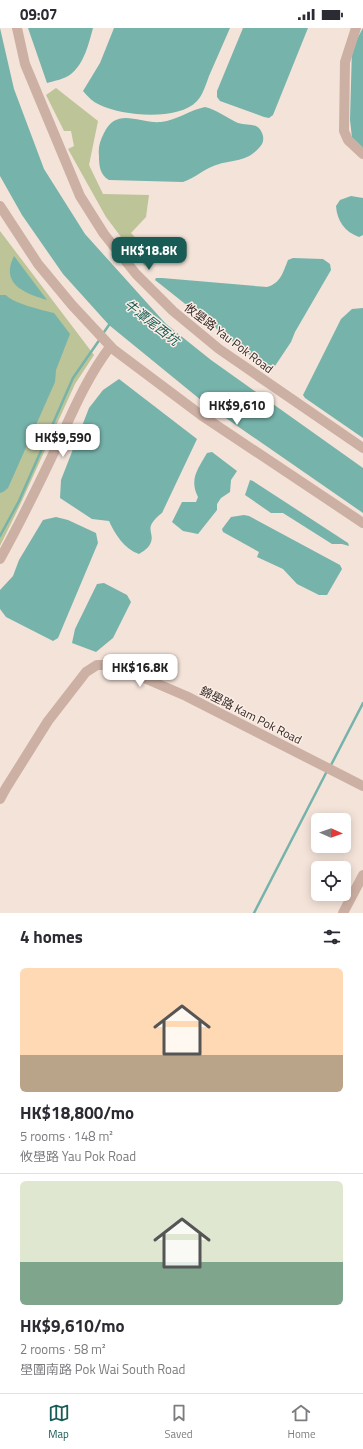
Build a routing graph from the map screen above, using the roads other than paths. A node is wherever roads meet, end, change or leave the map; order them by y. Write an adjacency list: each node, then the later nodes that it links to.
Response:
1 (16, 28): 6 (street, 攸壆路 Yau Pok Road)
2 (356, 28): 3 (street)
3 (363, 154)
4 (0, 206): 5 (street)
5 (110, 346): 7 (street); 8 (street)
6 (363, 448)
7 (363, 523)
8 (0, 560)
9 (363, 786): 10 (street, 錦壆路 Kam Pok Road)
10 (0, 799)
11 (363, 875): 12 (street)
12 (343, 913)

